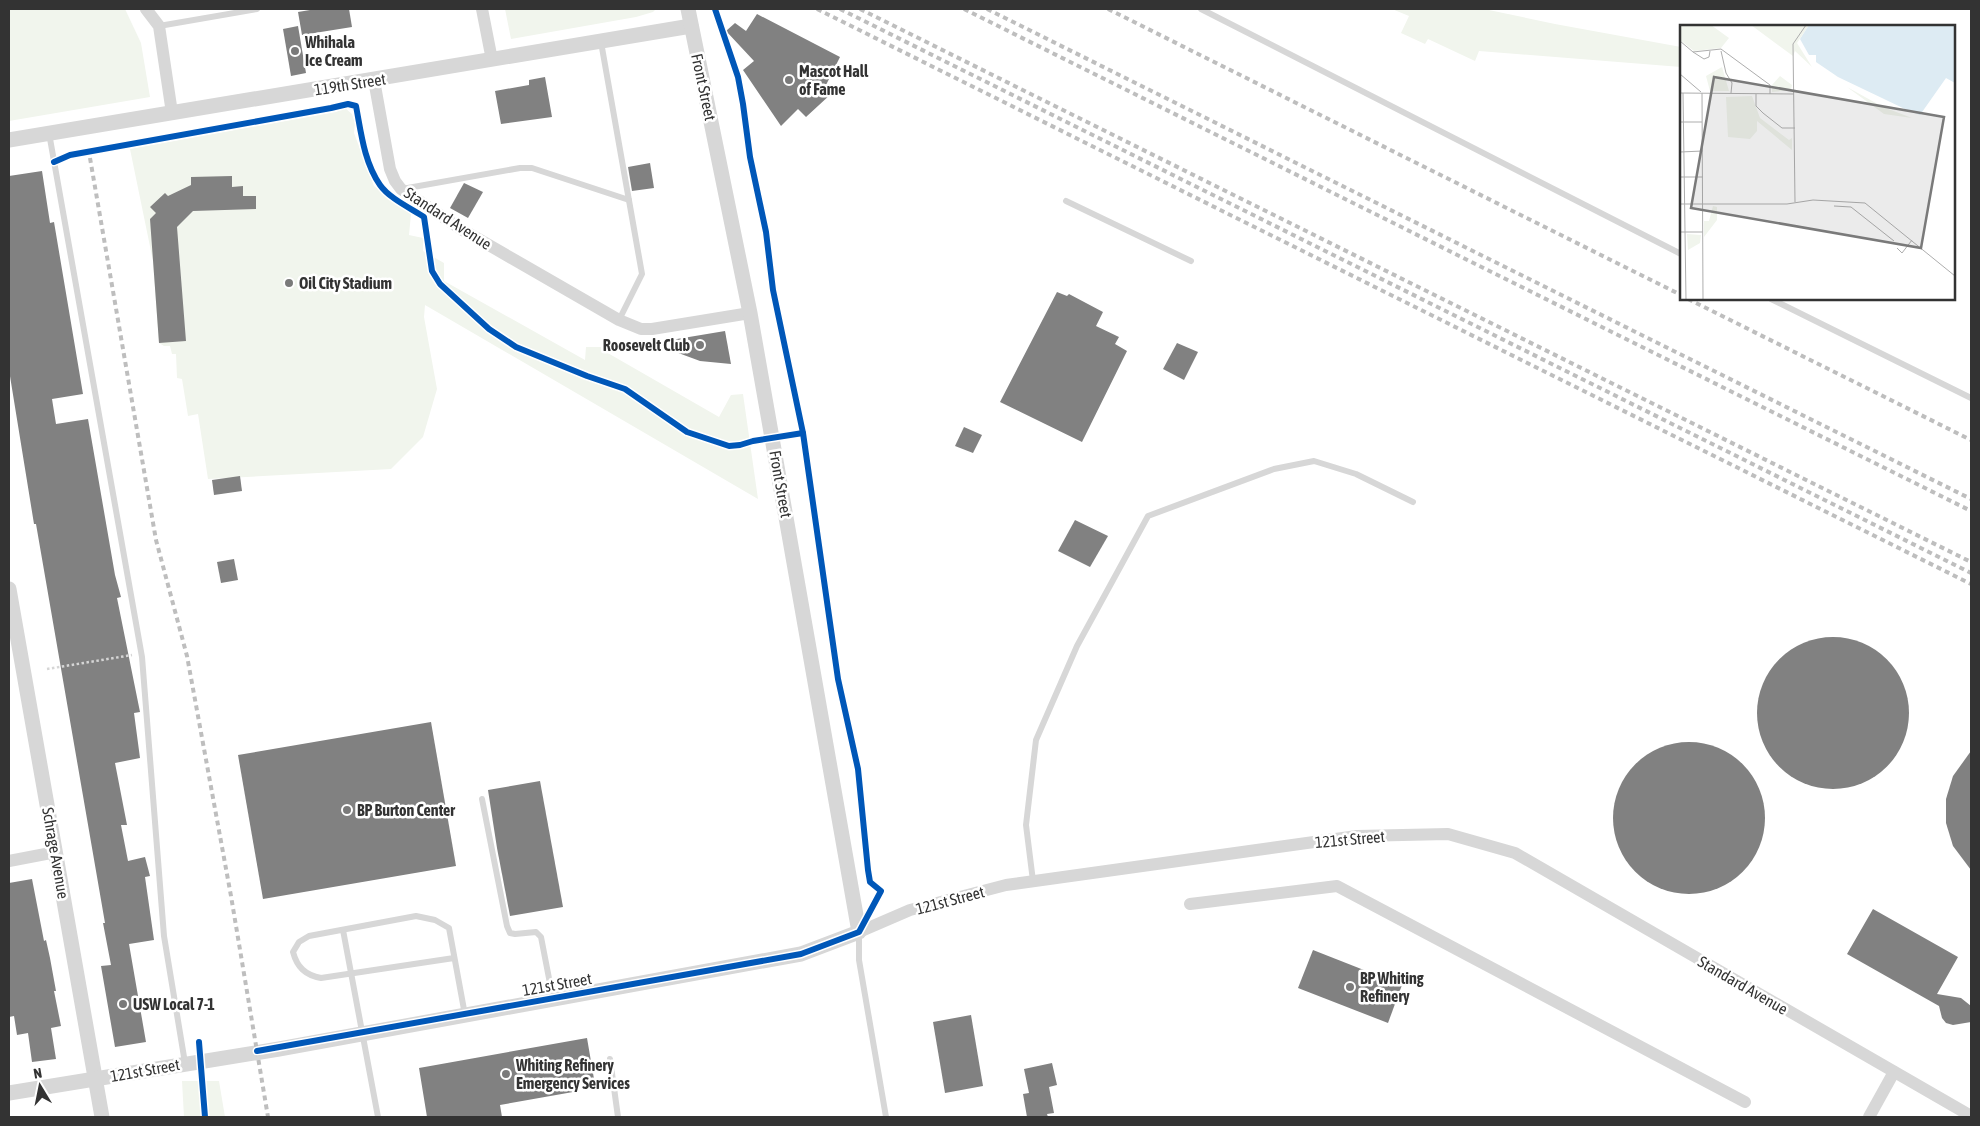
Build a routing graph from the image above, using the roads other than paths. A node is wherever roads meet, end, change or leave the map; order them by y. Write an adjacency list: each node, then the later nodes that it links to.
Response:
1 (146, 9): 6 (street)
2 (257, 9): 6 (lane)
3 (482, 9): 9 (street)
4 (688, 9): 7 (street, Front Street)
5 (1201, 9): 17 (lane)
6 (159, 26): 11 (street)
7 (691, 26): 8 (street, 119th Street); 20 (street, Front Street)
8 (601, 42): 9 (street, 119th Street); 15 (lane)
9 (492, 60): 10 (street, 119th Street)
10 (374, 80): 11 (street, 119th Street); 14 (street, Standard Avenue)
11 (172, 113): 12 (street, 119th Street)
12 (49, 133): 13 (street, 119th Street); 40 (lane)
13 (9, 140)
14 (401, 190): 15 (lane); 21 (street, Standard Avenue)
15 (629, 200): 21 (lane)
16 (1066, 201): 18 (lane)
17 (1680, 253)
18 (1192, 261)
19 (1773, 300): 22 (lane)
20 (750, 313): 21 (street, Standard Avenue); 33 (street, Front Street)
21 (619, 320)
22 (1971, 398)
23 (1413, 502): 30 (lane)
24 (9, 589): 25 (street, Schrage Avenue)
25 (13, 640): 27 (street, Schrage Avenue)
26 (482, 799): 36 (lane)
27 (56, 852): 29 (street); 42 (street, Schrage Avenue)
28 (1515, 853): 30 (street, 121st Street); 41 (street, Standard Avenue)
29 (9, 861)
30 (1033, 882): 33 (street, 121st Street)
31 (1190, 904): 44 (street)
32 (343, 930): 34 (lane); 35 (lane); 35 (lane)
33 (859, 932): 36 (street, 121st Street); 49 (lane)
34 (454, 958): 35 (lane); 37 (lane)
35 (350, 973): 38 (lane)
36 (553, 999): 37 (street, 121st Street)
37 (466, 1015): 38 (street, 121st Street)
38 (363, 1033): 40 (street, 121st Street); 47 (lane)
39 (610, 1059): 48 (lane)
40 (185, 1063): 42 (street, 121st Street)
41 (1894, 1072): 45 (street, Standard Avenue); 50 (street)
42 (95, 1078): 43 (street, 121st Street); 46 (street, Schrage Avenue)
43 (9, 1093)
44 (1745, 1102)
45 (1971, 1116)
46 (102, 1117)
47 (378, 1117)
48 (618, 1117)
49 (886, 1117)
50 (1869, 1117)

